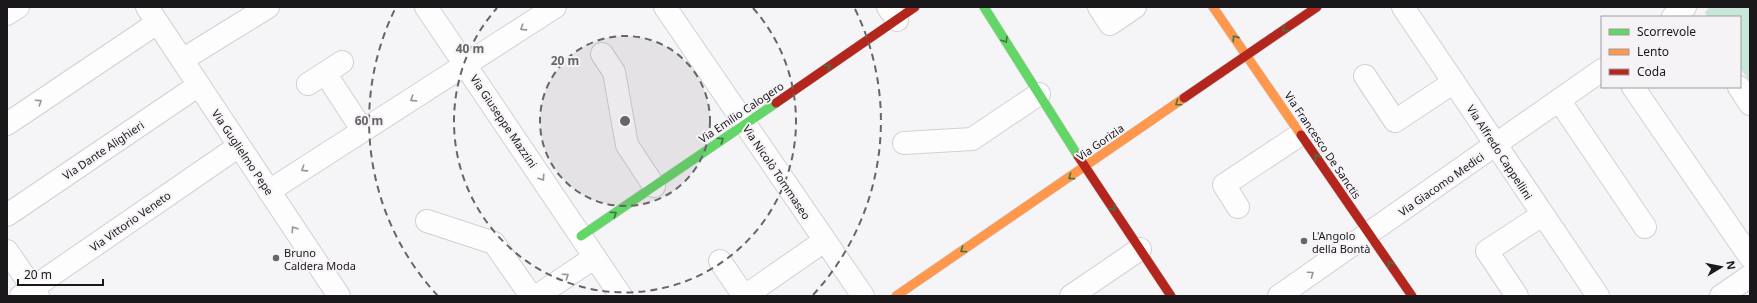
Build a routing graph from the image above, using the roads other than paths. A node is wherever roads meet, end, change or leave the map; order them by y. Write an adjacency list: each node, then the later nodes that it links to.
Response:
1 (18, 7): 15 (street)
2 (268, 7): 21 (street)
3 (426, 7): 22 (street, Via Giuseppe Mazzini)
4 (555, 7): 22 (street, one-way to 22)
5 (665, 7): 34 (street, Via Nicolò Tommaseo)
6 (915, 7): 14 (street, Via Emilio Calogero)
7 (984, 7): 30 (street, one-way to 30)
8 (1099, 7): 9 (street)
9 (1135, 7)
10 (1213, 7): 20 (street, Via Francesco De Sanctis, one-way to 10)
11 (1317, 7): 20 (street, Via Gorizia, one-way to 20)
12 (1404, 7): 26 (street, Via Alfredo Cappellini)
13 (1686, 7): 17 (street); 18 (street)
14 (892, 13): 34 (street, Via Emilio Calogero, one-way to 14)
15 (7, 14)
16 (152, 15): 21 (street, Via Guglielmo Pepe); 33 (street, one-way to 16)
17 (1673, 16)
18 (1692, 16)
19 (602, 54): 41 (street)
20 (1247, 56): 36 (street, Via Francesco De Sanctis); 40 (street, Via Gorizia, one-way to 40)
21 (182, 60): 27 (street, Via Guglielmo Pepe)
22 (466, 65): 35 (street, one-way to 35); 49 (street, Via Giuseppe Mazzini, one-way to 49)
23 (1601, 71): 31 (street, Via Giacomo Medici)
24 (325, 73): 35 (street)
25 (1365, 76): 26 (street)
26 (1454, 82): 38 (street, Via Alfredo Cappellini)
27 (199, 85): 39 (street, Via Guglielmo Pepe); 44 (street, Via Dante Alighieri)
28 (1634, 88): 54 (street)
29 (1740, 88): 32 (street)
30 (1039, 94): 37 (street); 40 (street)
31 (1560, 100): 38 (street, Via Giacomo Medici); 47 (street)
32 (1750, 104)
33 (7, 124)
34 (745, 124): 41 (street, Via Emilio Calogero, one-way to 34); 50 (street, Via Nicolò Tommaseo)
35 (363, 131): 42 (street, one-way to 42)
36 (1301, 134): 43 (street); 48 (street, Via Francesco De Sanctis, one-way to 36)
37 (904, 143)
38 (1496, 145): 45 (street, Via Alfredo Cappellini); 48 (street, Via Giacomo Medici)
39 (239, 146): 42 (street, Via Guglielmo Pepe); 57 (street, Via Vittorio Veneto)
40 (1085, 167): 51 (street, one-way to 51); 64 (street, Via Gorizia, one-way to 64)
41 (654, 186): 49 (street, Via Emilio Calogero, one-way to 41)
42 (269, 192): 58 (street, Via Guglielmo Pepe, one-way to 42)
43 (1238, 207)
44 (7, 215)
45 (1542, 215): 69 (street); 70 (street, Via Alfredo Cappellini)
46 (427, 221): 59 (street)
47 (1645, 227)
48 (1369, 234): 67 (street, Via Giacomo Medici, one-way to 48); 68 (street, Via Francesco De Sanctis, one-way to 48)
49 (581, 236): 53 (street, Via Giuseppe Mazzini)
50 (824, 241): 62 (street); 63 (street, Via Nicolò Tommaseo)
51 (1140, 248): 65 (street); 66 (street)
52 (7, 251): 57 (street)
53 (595, 257): 60 (street, one-way to 53); 61 (street)
54 (1750, 257)
55 (720, 261): 62 (street)
56 (1750, 276): 71 (street)
57 (31, 293)
58 (339, 296)
59 (531, 296)
60 (537, 296)
61 (621, 296)
62 (745, 296)
63 (863, 296)
64 (896, 296)
65 (1071, 296)
66 (1171, 296)
67 (1279, 296)
68 (1412, 296)
69 (1517, 296)
70 (1598, 296)
71 (1721, 296)

